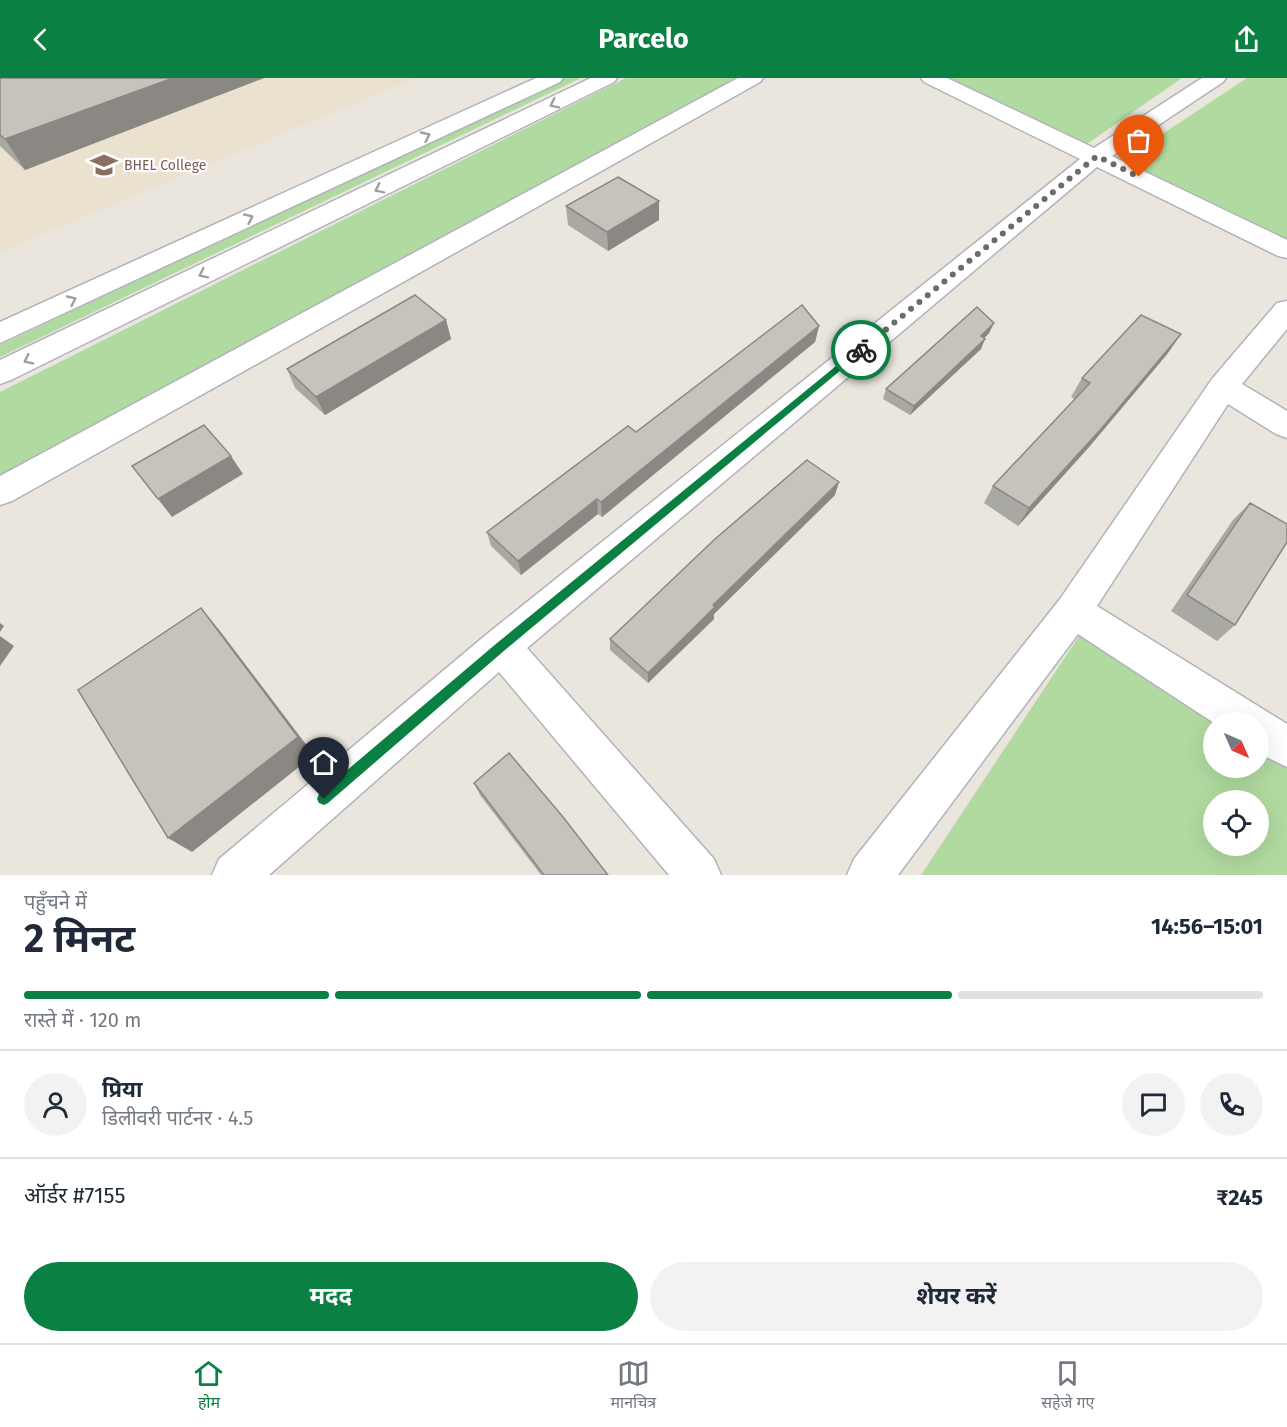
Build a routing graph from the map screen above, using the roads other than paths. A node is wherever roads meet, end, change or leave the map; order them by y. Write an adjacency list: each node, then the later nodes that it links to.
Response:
1 (553, 78): 9 (street, one-way to 1)
2 (607, 78): 10 (street, one-way to 10)
3 (753, 78): 13 (street)
4 (931, 78): 6 (street)
5 (1216, 78): 6 (street)
6 (1097, 156): 7 (street); 15 (street)
7 (1287, 250)
8 (1287, 310): 11 (street)
9 (0, 333)
10 (0, 373)
11 (1223, 387): 12 (street); 14 (street)
12 (1287, 426)
13 (0, 492)
14 (1073, 611): 16 (street); 21 (street)
15 (501, 646): 19 (street); 20 (street)
16 (1232, 712)
17 (1269, 736): 18 (street)
18 (1287, 747)
19 (235, 875)
20 (698, 875)
21 (870, 875)

